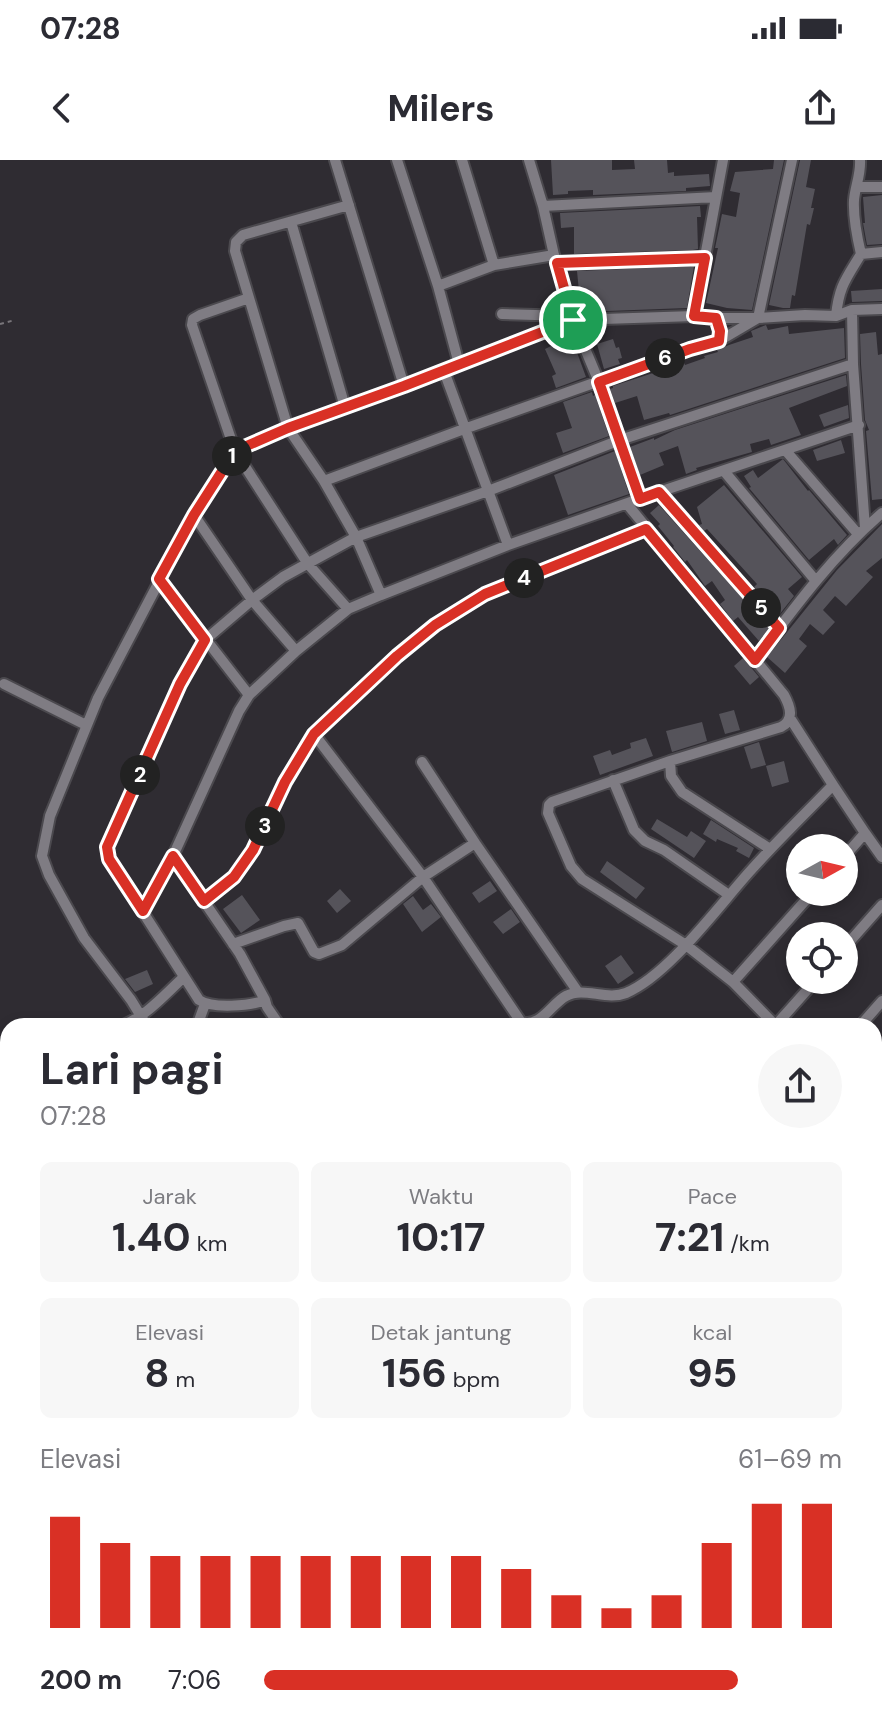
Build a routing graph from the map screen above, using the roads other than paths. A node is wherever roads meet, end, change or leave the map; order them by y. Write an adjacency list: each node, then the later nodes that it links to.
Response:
1 (335, 160): 11 (street)
2 (397, 160): 19 (street)
3 (462, 160): 18 (street)
4 (529, 160): 12 (street)
5 (723, 160): 10 (street)
6 (792, 160): 28 (street)
7 (860, 160): 8 (street)
8 (857, 187): 9 (street); 15 (street)
9 (882, 187)
10 (716, 197): 12 (street); 16 (street)
11 (349, 205): 13 (street); 34 (street)
12 (543, 206): 17 (street)
13 (291, 222): 20 (street); 35 (street)
14 (882, 252): 15 (street)
15 (861, 254): 25 (street)
16 (705, 258): 17 (street); 24 (street)
17 (556, 259): 18 (street); 26 (street)
18 (494, 265): 19 (street)
19 (438, 286): 30 (street)
20 (249, 298): 37 (street); 40 (street)
21 (882, 309): 22 (street)
22 (852, 310): 25 (street); 31 (street)
23 (502, 314): 26 (street)
24 (694, 316): 26 (street); 27 (street)
25 (836, 316): 28 (street)
26 (572, 318): 30 (street); 33 (street)
27 (716, 318): 28 (street); 29 (street)
28 (758, 318): 29 (street)
29 (719, 341): 33 (street)
30 (459, 364): 32 (street)
31 (853, 364): 36 (street); 39 (street)
32 (444, 371): 34 (street); 38 (street)
33 (599, 382): 38 (street); 39 (street)
34 (404, 386): 35 (street)
35 (345, 407): 37 (street)
36 (859, 425): 41 (street); 51 (street)
37 (288, 428): 40 (street); 43 (street)
38 (464, 429): 43 (street); 44 (street)
39 (620, 440): 44 (street); 46 (street)
40 (235, 451): 49 (street); 54 (street)
41 (786, 451): 42 (street); 51 (street)
42 (724, 471): 45 (street); 56 (street)
43 (324, 481): 52 (street)
44 (488, 491): 52 (street); 53 (street)
45 (659, 492): 46 (street); 60 (street)
46 (640, 499): 47 (street)
47 (627, 504): 50 (street); 53 (street)
48 (882, 513): 51 (street)
49 (194, 515): 55 (street); 58 (street)
50 (646, 529): 63 (street); 68 (street)
51 (862, 531): 56 (street)
52 (356, 537): 54 (street); 57 (street)
53 (508, 545): 57 (street)
54 (308, 564): 58 (street); 59 (street)
55 (159, 579): 61 (street); 67 (street)
56 (816, 581): 60 (street)
57 (381, 595): 59 (street)
58 (252, 600): 61 (street); 62 (street)
59 (348, 609): 62 (street)
60 (779, 628): 63 (street)
61 (205, 640): 65 (street); 84 (street)
62 (296, 651): 65 (street)
63 (755, 660): 66 (street)
64 (4, 684): 67 (street)
65 (249, 695): 77 (street)
66 (790, 718): 69 (street); 72 (street)
67 (86, 725): 95 (street)
68 (314, 734): 79 (street); 81 (street)
69 (670, 761): 71 (street); 76 (street)
70 (422, 762): 75 (street)
71 (613, 780): 80 (street); 87 (street)
72 (833, 785): 73 (street); 76 (street)
73 (865, 833): 74 (street); 78 (street)
74 (858, 841)
75 (475, 843): 79 (street); 90 (street)
76 (770, 849): 80 (street)
77 (173, 856): 81 (street); 84 (street)
78 (882, 857)
79 (423, 877): 86 (street); 100 (street)
80 (729, 895): 87 (street)
81 (204, 901): 86 (street)
82 (882, 905): 85 (street)
83 (801, 906): 89 (street)
84 (143, 911): 88 (street)
85 (858, 932)
86 (233, 944): 92 (street)
87 (686, 945): 89 (street); 90 (street)
88 (184, 977): 94 (street); 95 (street)
89 (733, 982): 102 (street)
90 (578, 992): 101 (street)
91 (804, 994): 103 (street)
92 (265, 1000): 94 (street); 99 (street)
93 (882, 1001): 104 (street)
94 (205, 1004): 98 (street)
95 (139, 1015): 96 (street); 97 (street)
96 (135, 1018)
97 (141, 1018)
98 (200, 1018)
99 (275, 1018)
100 (518, 1018)
101 (539, 1018)
102 (768, 1018)
103 (783, 1018)
104 (867, 1018)

